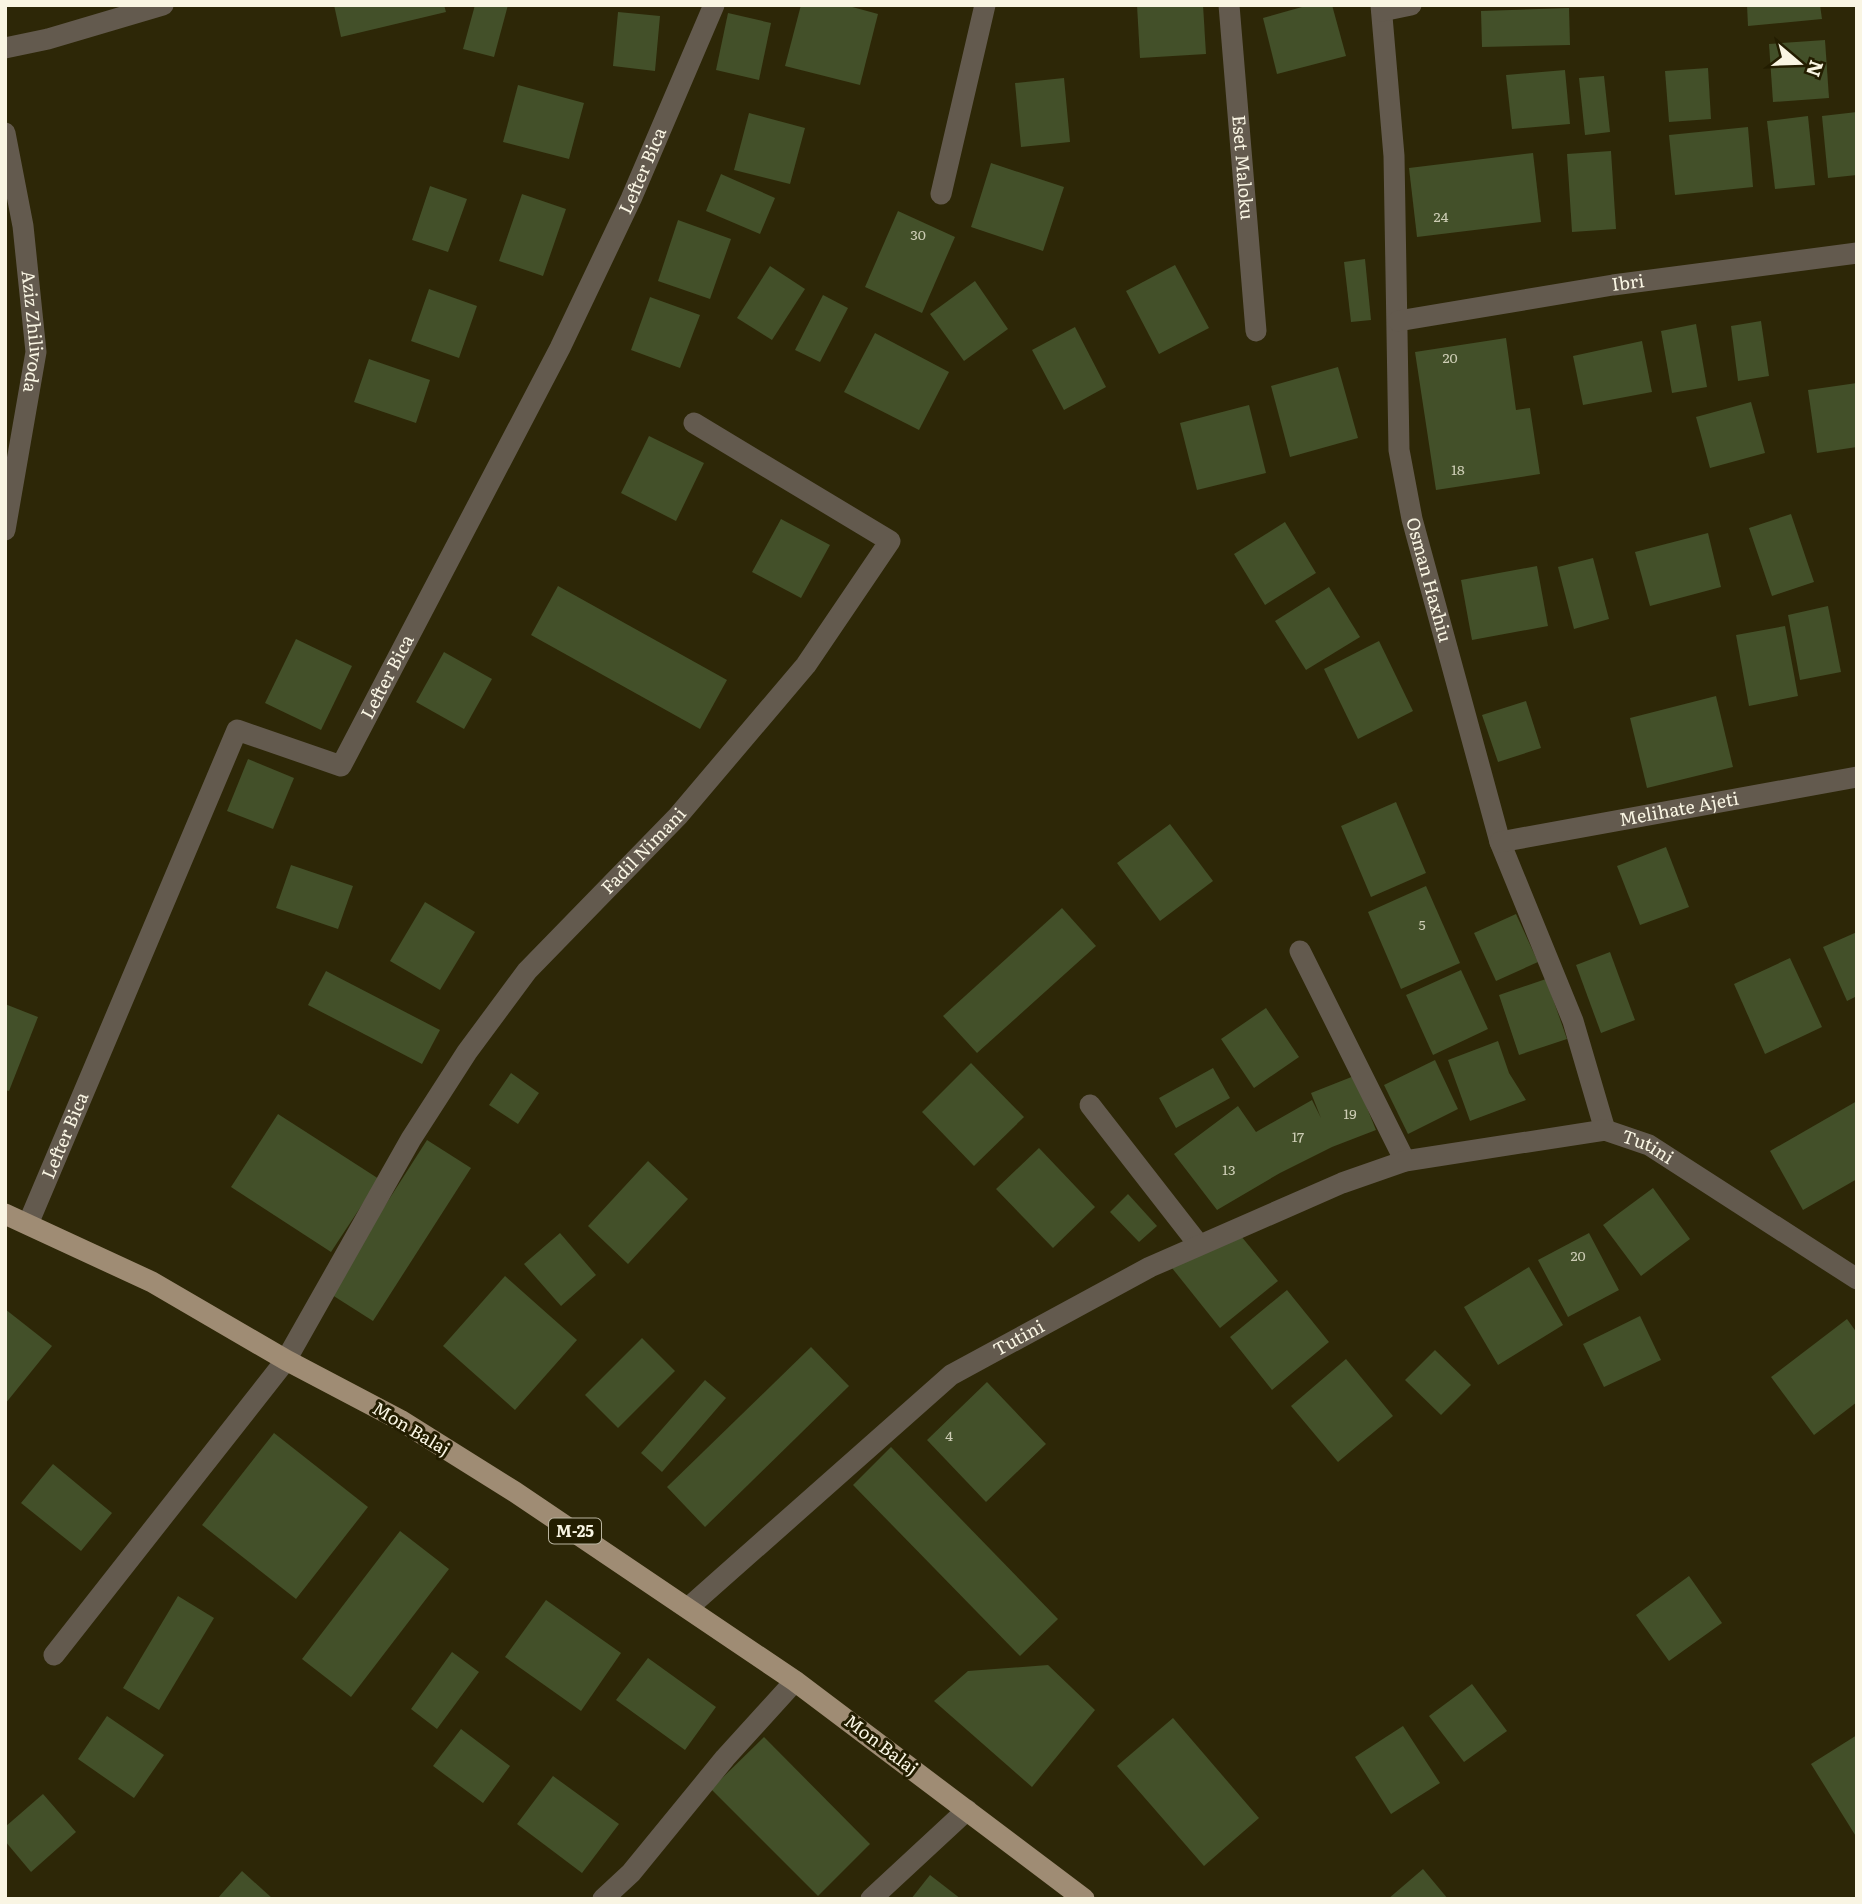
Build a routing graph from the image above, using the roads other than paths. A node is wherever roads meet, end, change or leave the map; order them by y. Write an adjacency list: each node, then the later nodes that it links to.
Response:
1 (163, 5): 7 (street)
2 (714, 5): 22 (street, Lefter Bica)
3 (985, 5): 9 (street)
4 (1230, 5): 12 (street, Eset Maloku)
5 (1411, 5): 6 (street)
6 (1382, 8): 11 (street, Osman Haxhiu)
7 (5, 47)
8 (5, 133): 14 (street, Aziz Zhilivoda)
9 (941, 194)
10 (1857, 253): 11 (street, Ibri)
11 (1398, 321): 16 (street, Osman Haxhiu)
12 (1256, 331)
13 (694, 423): 25 (street, Fadil Nimani)
14 (5, 530)
15 (1857, 777): 16 (street, Melihate Ajeti)
16 (1500, 842): 19 (street, Osman Haxhiu)
17 (1300, 951): 20 (street)
18 (1090, 1105): 23 (street)
19 (1605, 1129): 20 (street, Tutini); 24 (street, Tutini)
20 (1405, 1161): 23 (street, Tutini)
21 (5, 1214): 22 (main road, Mon Balaj / M-25)
22 (28, 1224): 25 (main road, Mon Balaj / M-25)
23 (1199, 1245): 26 (street, Tutini)
24 (1857, 1279)
25 (286, 1360): 26 (main road, Mon Balaj / M-25); 27 (street)
26 (689, 1607): 28 (main road, Mon Balaj / M-25)
27 (54, 1655)
28 (795, 1681): 29 (main road, Mon Balaj / M-25); 30 (street)
29 (967, 1810): 31 (street); 32 (main road, Mon Balaj / M-25)
30 (603, 1899)
31 (871, 1899)
32 (1084, 1899)

